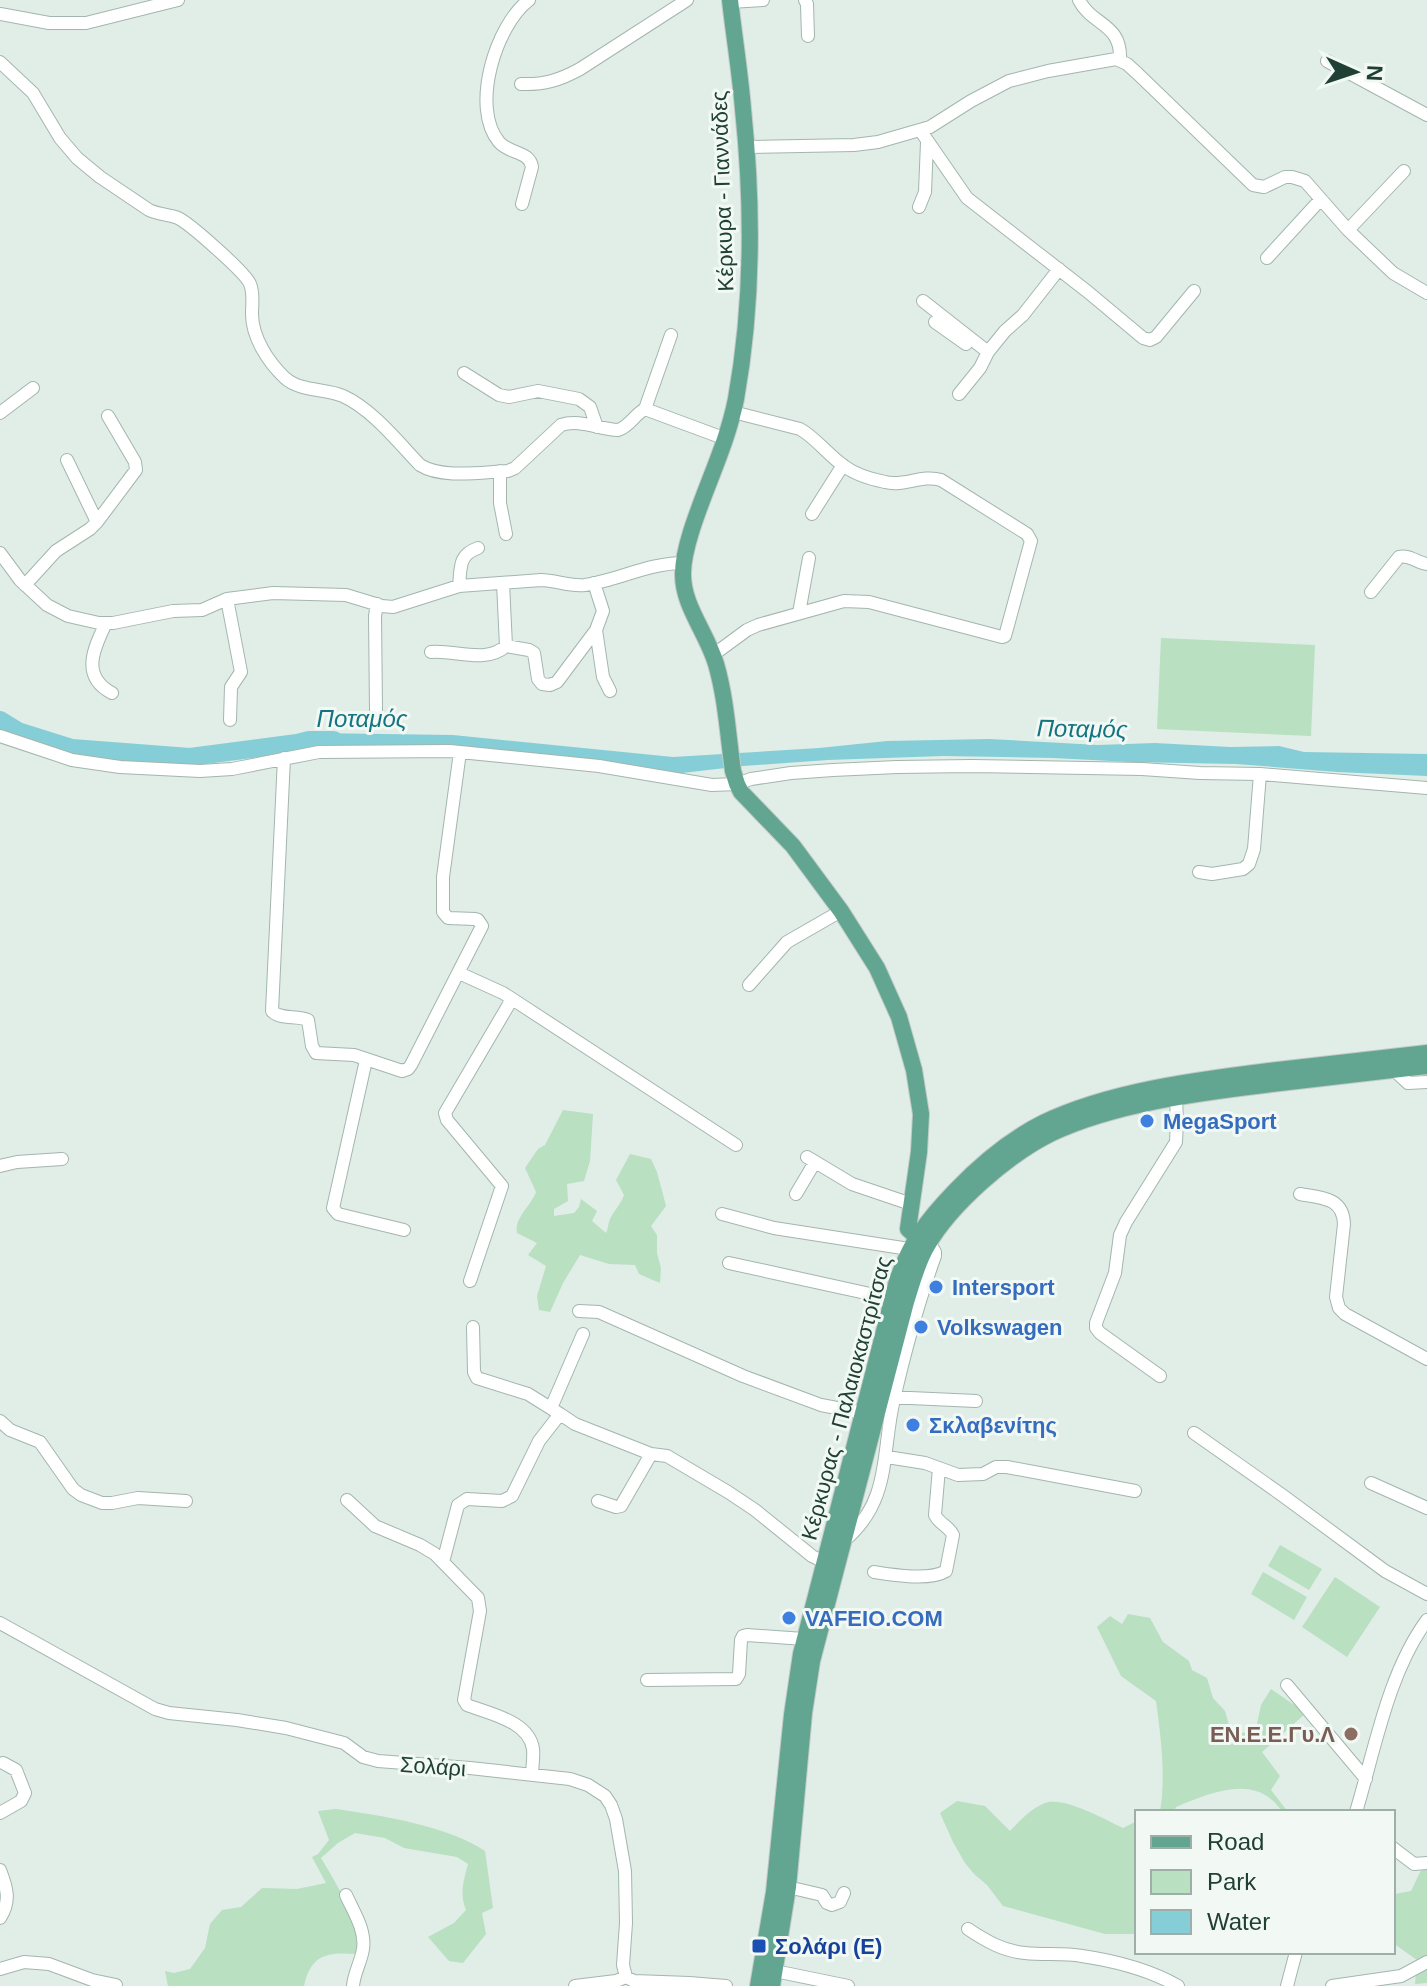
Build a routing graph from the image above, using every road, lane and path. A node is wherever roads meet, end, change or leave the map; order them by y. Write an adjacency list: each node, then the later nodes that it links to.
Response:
1 (178, 0): 8 (street)
2 (529, 0): 19 (street)
3 (687, 0): 13 (street)
4 (763, 0): 7 (street)
5 (805, 0): 9 (street)
6 (1079, 0): 10 (street)
7 (730, 1): 16 (main road, Κέρκυρα - Γιαννάδες)
8 (0, 14)
9 (808, 36)
10 (1120, 60): 15 (street); 18 (street)
11 (1327, 61): 14 (street)
12 (0, 62): 41 (street)
13 (521, 84)
14 (1427, 115)
15 (924, 136): 16 (street); 20 (street); 23 (street)
16 (746, 147): 34 (main road, Κέρκυρα - Γιαννάδες)
17 (1404, 171): 21 (street)
18 (1321, 199): 21 (street); 22 (street)
19 (522, 204)
20 (919, 207)
21 (1348, 230): 25 (street)
22 (1267, 258)
23 (1059, 269): 24 (street); 29 (street)
24 (1194, 291)
25 (1427, 293)
26 (923, 301): 29 (street)
27 (935, 322): 29 (street)
28 (671, 335): 33 (street)
29 (987, 355): 32 (street)
30 (464, 373): 37 (street)
31 (33, 388): 35 (street)
32 (959, 394)
33 (645, 409): 37 (street); 38 (street)
34 (733, 412): 38 (main road, Κέρκυρα - Γιαννάδες); 40 (street)
35 (0, 413)
36 (108, 416): 43 (street)
37 (597, 427): 41 (street)
38 (726, 439): 48 (main road, Κέρκυρα - Γιαννάδες)
39 (67, 460): 43 (street)
40 (843, 465): 42 (street); 57 (street)
41 (500, 471): 44 (street)
42 (812, 514)
43 (97, 522): 52 (street)
44 (506, 534)
45 (478, 548): 53 (street)
46 (0, 553): 52 (street)
47 (809, 558): 57 (street)
48 (683, 563): 51 (street); 62 (main road, Κέρκυρα - Γιαννάδες)
49 (1427, 564): 54 (street)
50 (503, 583): 51 (street); 53 (street); 60 (street)
51 (594, 583): 59 (street)
52 (25, 585): 58 (street)
53 (459, 586): 56 (street)
54 (1371, 592)
55 (227, 599): 56 (street); 58 (street); 66 (street)
56 (377, 604): 65 (street)
57 (799, 613): 62 (street)
58 (106, 623): 64 (street)
59 (596, 630): 60 (street); 63 (street)
60 (506, 646): 61 (street)
61 (431, 652)
62 (713, 655): 71 (main road, Κέρκυρα - Γιαννάδες)
63 (610, 691)
64 (112, 693)
65 (376, 710)
66 (230, 720)
67 (0, 736): 69 (street)
68 (460, 752): 69 (street); 71 (street); 75 (street)
69 (284, 758): 79 (street)
70 (1260, 774): 71 (street); 72 (street); 73 (street)
71 (735, 778): 74 (main road)
72 (1427, 788)
73 (1199, 872)
74 (841, 911): 76 (street); 89 (main road)
75 (459, 973): 77 (street); 79 (street)
76 (749, 985)
77 (512, 999): 84 (street); 94 (street)
78 (1427, 1053): 92 (main road, Κέρκυρας - Παλαιοκαστρίτσας)
79 (366, 1060): 91 (street)
80 (1427, 1066): 81 (main road, Κέρκυρας - Παλαιοκαστρίτσας)
81 (1394, 1070): 82 (street); 83 (main road, Κέρκυρας - Παλαιοκαστρίτσας)
82 (1427, 1082)
83 (1176, 1098): 92 (main road, Κέρκυρας - Παλαιοκαστρίτσας); 100 (street)
84 (736, 1145)
85 (62, 1159): 86 (street)
86 (0, 1166)
87 (796, 1194): 89 (street)
88 (1300, 1194): 99 (street)
89 (911, 1204): 92 (main road)
90 (722, 1214): 92 (street)
91 (404, 1230)
92 (921, 1240): 95 (main road, Κέρκυρας - Παλαιοκαστρίτσας)
93 (729, 1263): 95 (street)
94 (470, 1281)
95 (905, 1302): 101 (main road, Κέρκυρας - Παλαιοκαστρίτσας); 104 (main road, Κέρκυρας - Παλαιοκαστρίτσας)
96 (579, 1311): 104 (street)
97 (473, 1327): 103 (street)
98 (583, 1334): 103 (street)
99 (1427, 1359)
100 (1160, 1376)
101 (887, 1397): 102 (street); 108 (street); 116 (main road, Κέρκυρας - Παλαιοκαστρίτσας)
102 (976, 1401)
103 (555, 1411): 107 (street); 117 (street)
104 (863, 1413): 118 (main road, Κέρκυρας - Παλαιοκαστρίτσας)
105 (0, 1421): 113 (street)
106 (1194, 1433): 120 (street)
107 (651, 1454): 114 (street); 118 (street)
108 (887, 1457): 109 (street); 116 (street)
109 (939, 1468): 111 (street); 119 (street)
110 (1371, 1483): 115 (street)
111 (1135, 1491)
112 (347, 1500): 117 (street)
113 (186, 1501)
114 (598, 1501)
115 (1427, 1508)
116 (842, 1543): 134 (main road, Κέρκυρας - Παλαιοκαστρίτσας)
117 (443, 1562): 127 (street)
118 (824, 1562): 123 (main road, Κέρκυρας - Παλαιοκαστρίτσας)
119 (874, 1572)
120 (1427, 1594)
121 (1427, 1620): 128 (street)
122 (0, 1623): 127 (street, Σολάρι)
123 (804, 1639): 124 (street); 148 (main road, Κέρκυρας - Παλαιοκαστρίτσας)
124 (647, 1680)
125 (1287, 1685): 128 (street)
126 (3, 1763): 130 (street)
127 (532, 1775): 142 (street, Σολάρι)
128 (1366, 1779): 129 (street)
129 (1357, 1810)
130 (0, 1813)
131 (1395, 1850): 132 (street)
132 (1427, 1863)
133 (0, 1870): 137 (street)
134 (788, 1887): 135 (street); 143 (main road, Κέρκυρας - Παλαιοκαστρίτσας)
135 (844, 1893)
136 (346, 1895): 145 (street)
137 (0, 1918)
138 (968, 1929): 150 (street)
139 (1295, 1954): 151 (street)
140 (1427, 1962): 152 (street)
141 (0, 1969): 144 (street)
142 (626, 1977): 146 (street); 147 (street)
143 (774, 1978): 149 (street)
144 (116, 1985)
145 (353, 1986)
146 (575, 1986)
147 (726, 1986)
148 (758, 1986)
149 (848, 1986)
150 (1178, 1986)
151 (1287, 1986)
152 (1332, 1986)

